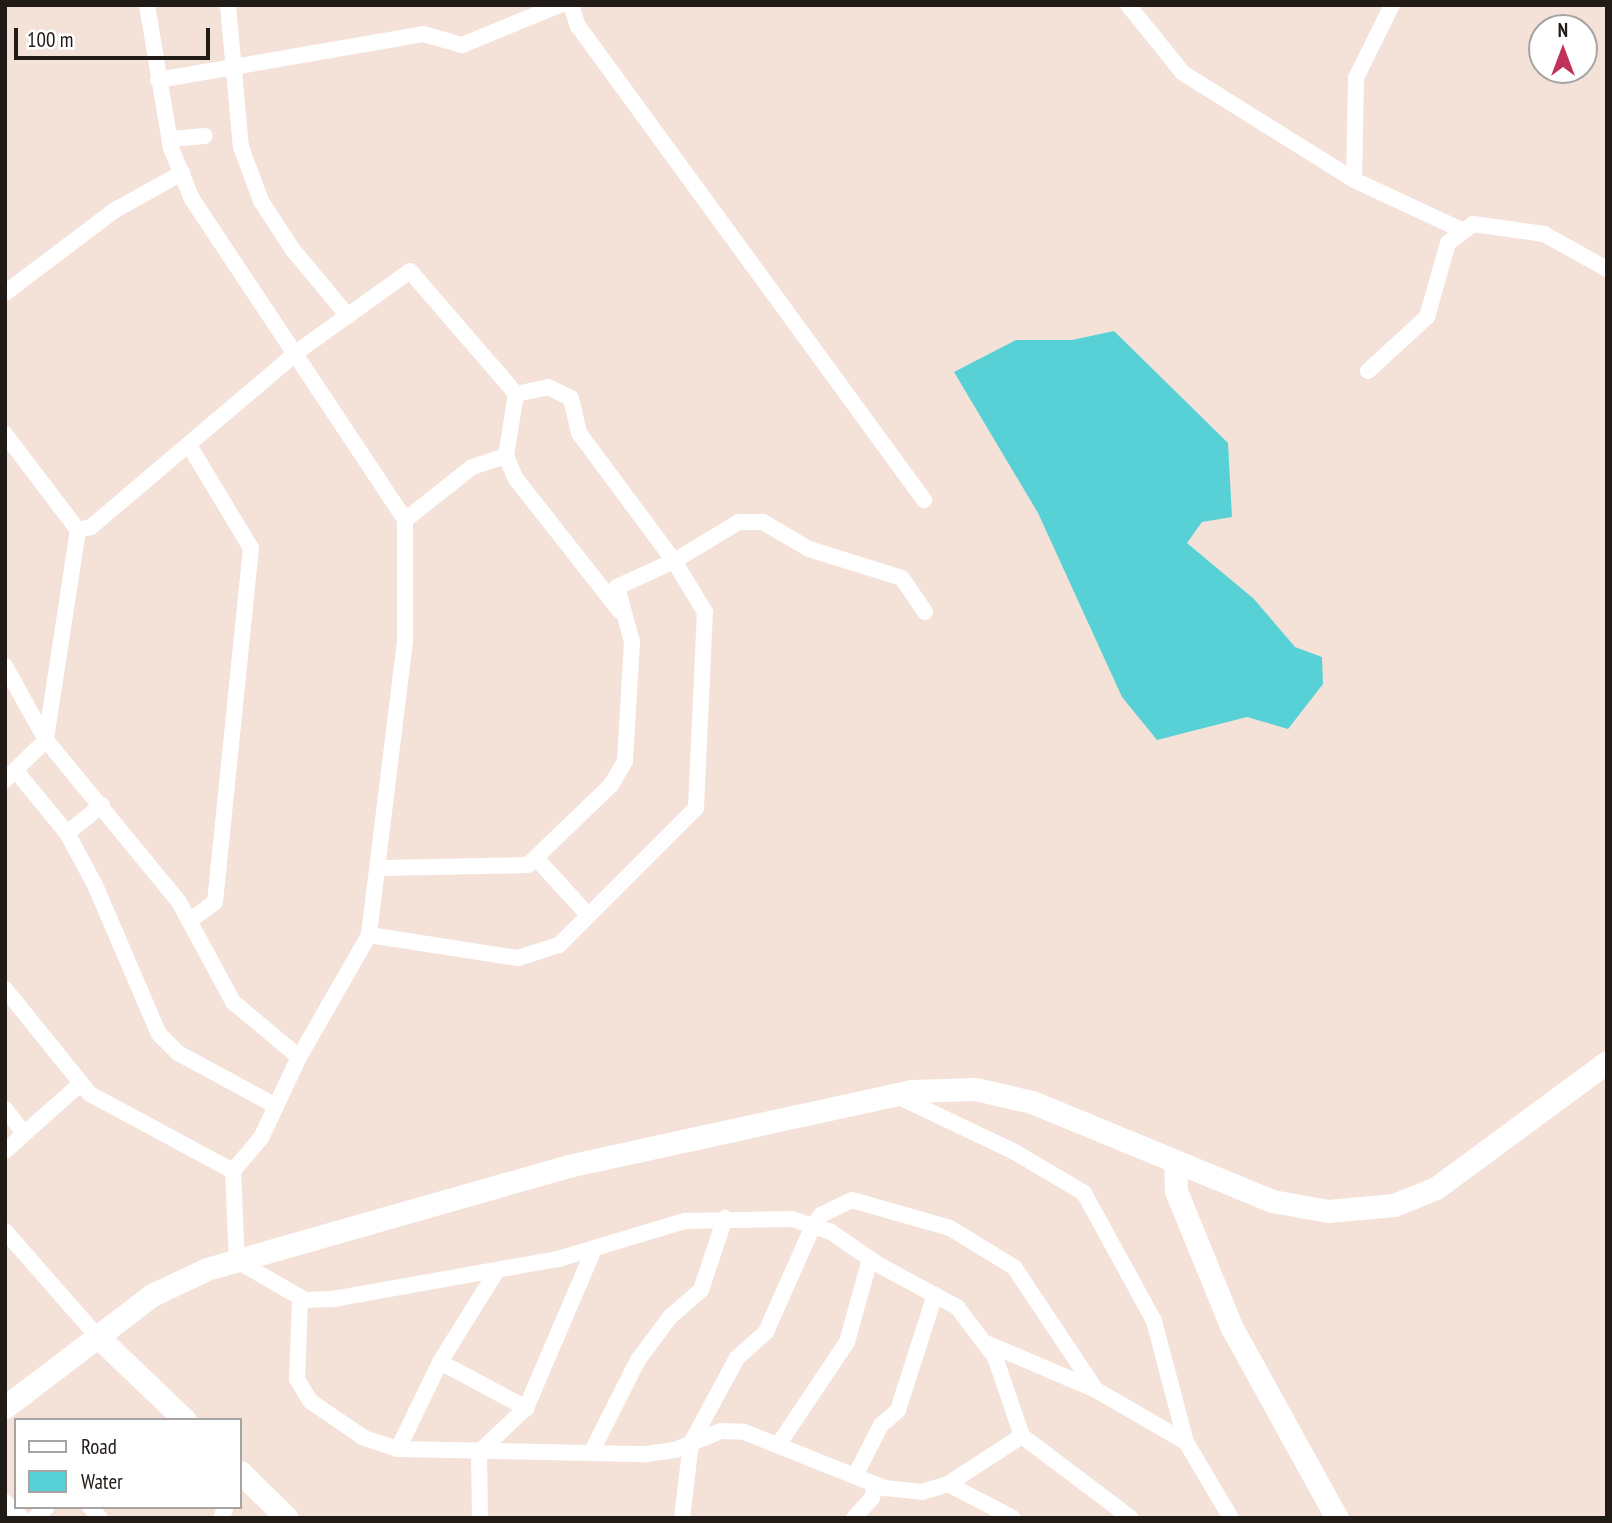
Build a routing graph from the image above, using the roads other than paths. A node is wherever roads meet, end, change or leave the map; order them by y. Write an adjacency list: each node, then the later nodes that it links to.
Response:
1 (146, 5): 9 (street)
2 (228, 5): 8 (street)
3 (560, 5): 7 (street)
4 (570, 5): 24 (street)
5 (1128, 5): 13 (street)
6 (1392, 5): 13 (street)
7 (536, 9): 8 (street)
8 (237, 67): 9 (street); 17 (street)
9 (158, 79): 11 (street)
10 (205, 136): 11 (street)
11 (170, 139): 12 (street)
12 (182, 173): 16 (street); 18 (street)
13 (1354, 180): 14 (street)
14 (1464, 231): 15 (street); 19 (street)
15 (1607, 268)
16 (5, 293)
17 (348, 316): 18 (street); 20 (street)
18 (297, 352): 22 (street); 25 (street)
19 (1368, 371)
20 (516, 394): 23 (street); 27 (street)
21 (5, 435): 26 (street)
22 (190, 447): 26 (street); 38 (street)
23 (506, 456): 25 (street); 29 (street)
24 (924, 500)
25 (405, 520): 36 (street)
26 (78, 530): 31 (street)
27 (674, 561): 28 (street); 29 (street); 37 (street)
28 (925, 612)
29 (625, 618): 35 (street)
30 (5, 666): 31 (street)
31 (46, 740): 32 (street); 33 (street)
32 (11, 776): 34 (street)
33 (102, 805): 34 (street); 38 (street)
34 (66, 833): 45 (street)
35 (536, 858): 36 (street); 37 (street)
36 (379, 868): 39 (street)
37 (588, 915): 39 (street)
38 (189, 921): 41 (street)
39 (369, 935): 41 (street)
40 (5, 989): 43 (street)
41 (299, 1057): 45 (street)
42 (1607, 1062): 49 (main road)
43 (79, 1084): 47 (street); 50 (street)
44 (895, 1095): 49 (main road); 56 (main road); 68 (street)
45 (276, 1106): 50 (street)
46 (5, 1109): 47 (street)
47 (24, 1133): 48 (street)
48 (5, 1151)
49 (1175, 1161): 87 (main road)
50 (233, 1171): 56 (street)
51 (725, 1218): 52 (street); 54 (street); 73 (street)
52 (813, 1226): 55 (street); 63 (street); 69 (street)
53 (5, 1231): 60 (street)
54 (594, 1250): 57 (street); 65 (street)
55 (870, 1259): 58 (street); 70 (street)
56 (237, 1261): 59 (street); 60 (main road)
57 (496, 1272): 59 (street); 62 (street)
58 (935, 1296): 61 (street); 74 (street)
59 (300, 1298): 71 (street)
60 (96, 1335): 64 (main road); 66 (main road)
61 (983, 1342): 63 (street); 67 (street)
62 (440, 1363): 65 (street); 71 (street)
63 (1096, 1390): 68 (street)
64 (5, 1407)
65 (526, 1408): 72 (street)
66 (183, 1418)
67 (1022, 1436): 77 (street); 85 (street)
68 (1186, 1442): 86 (street)
69 (691, 1443): 70 (street); 73 (street); 82 (street)
70 (778, 1445): 74 (street)
71 (398, 1449): 72 (street)
72 (479, 1452): 73 (street); 81 (street)
73 (591, 1453)
74 (855, 1476): 76 (street)
75 (242, 1477): 80 (main road)
76 (875, 1484): 77 (street); 83 (street)
77 (948, 1484): 84 (street)
78 (5, 1502): 79 (street)
79 (22, 1518)
80 (287, 1518)
81 (480, 1518)
82 (682, 1518)
83 (854, 1518)
84 (1013, 1518)
85 (1131, 1518)
86 (1231, 1518)
87 (1337, 1518)

